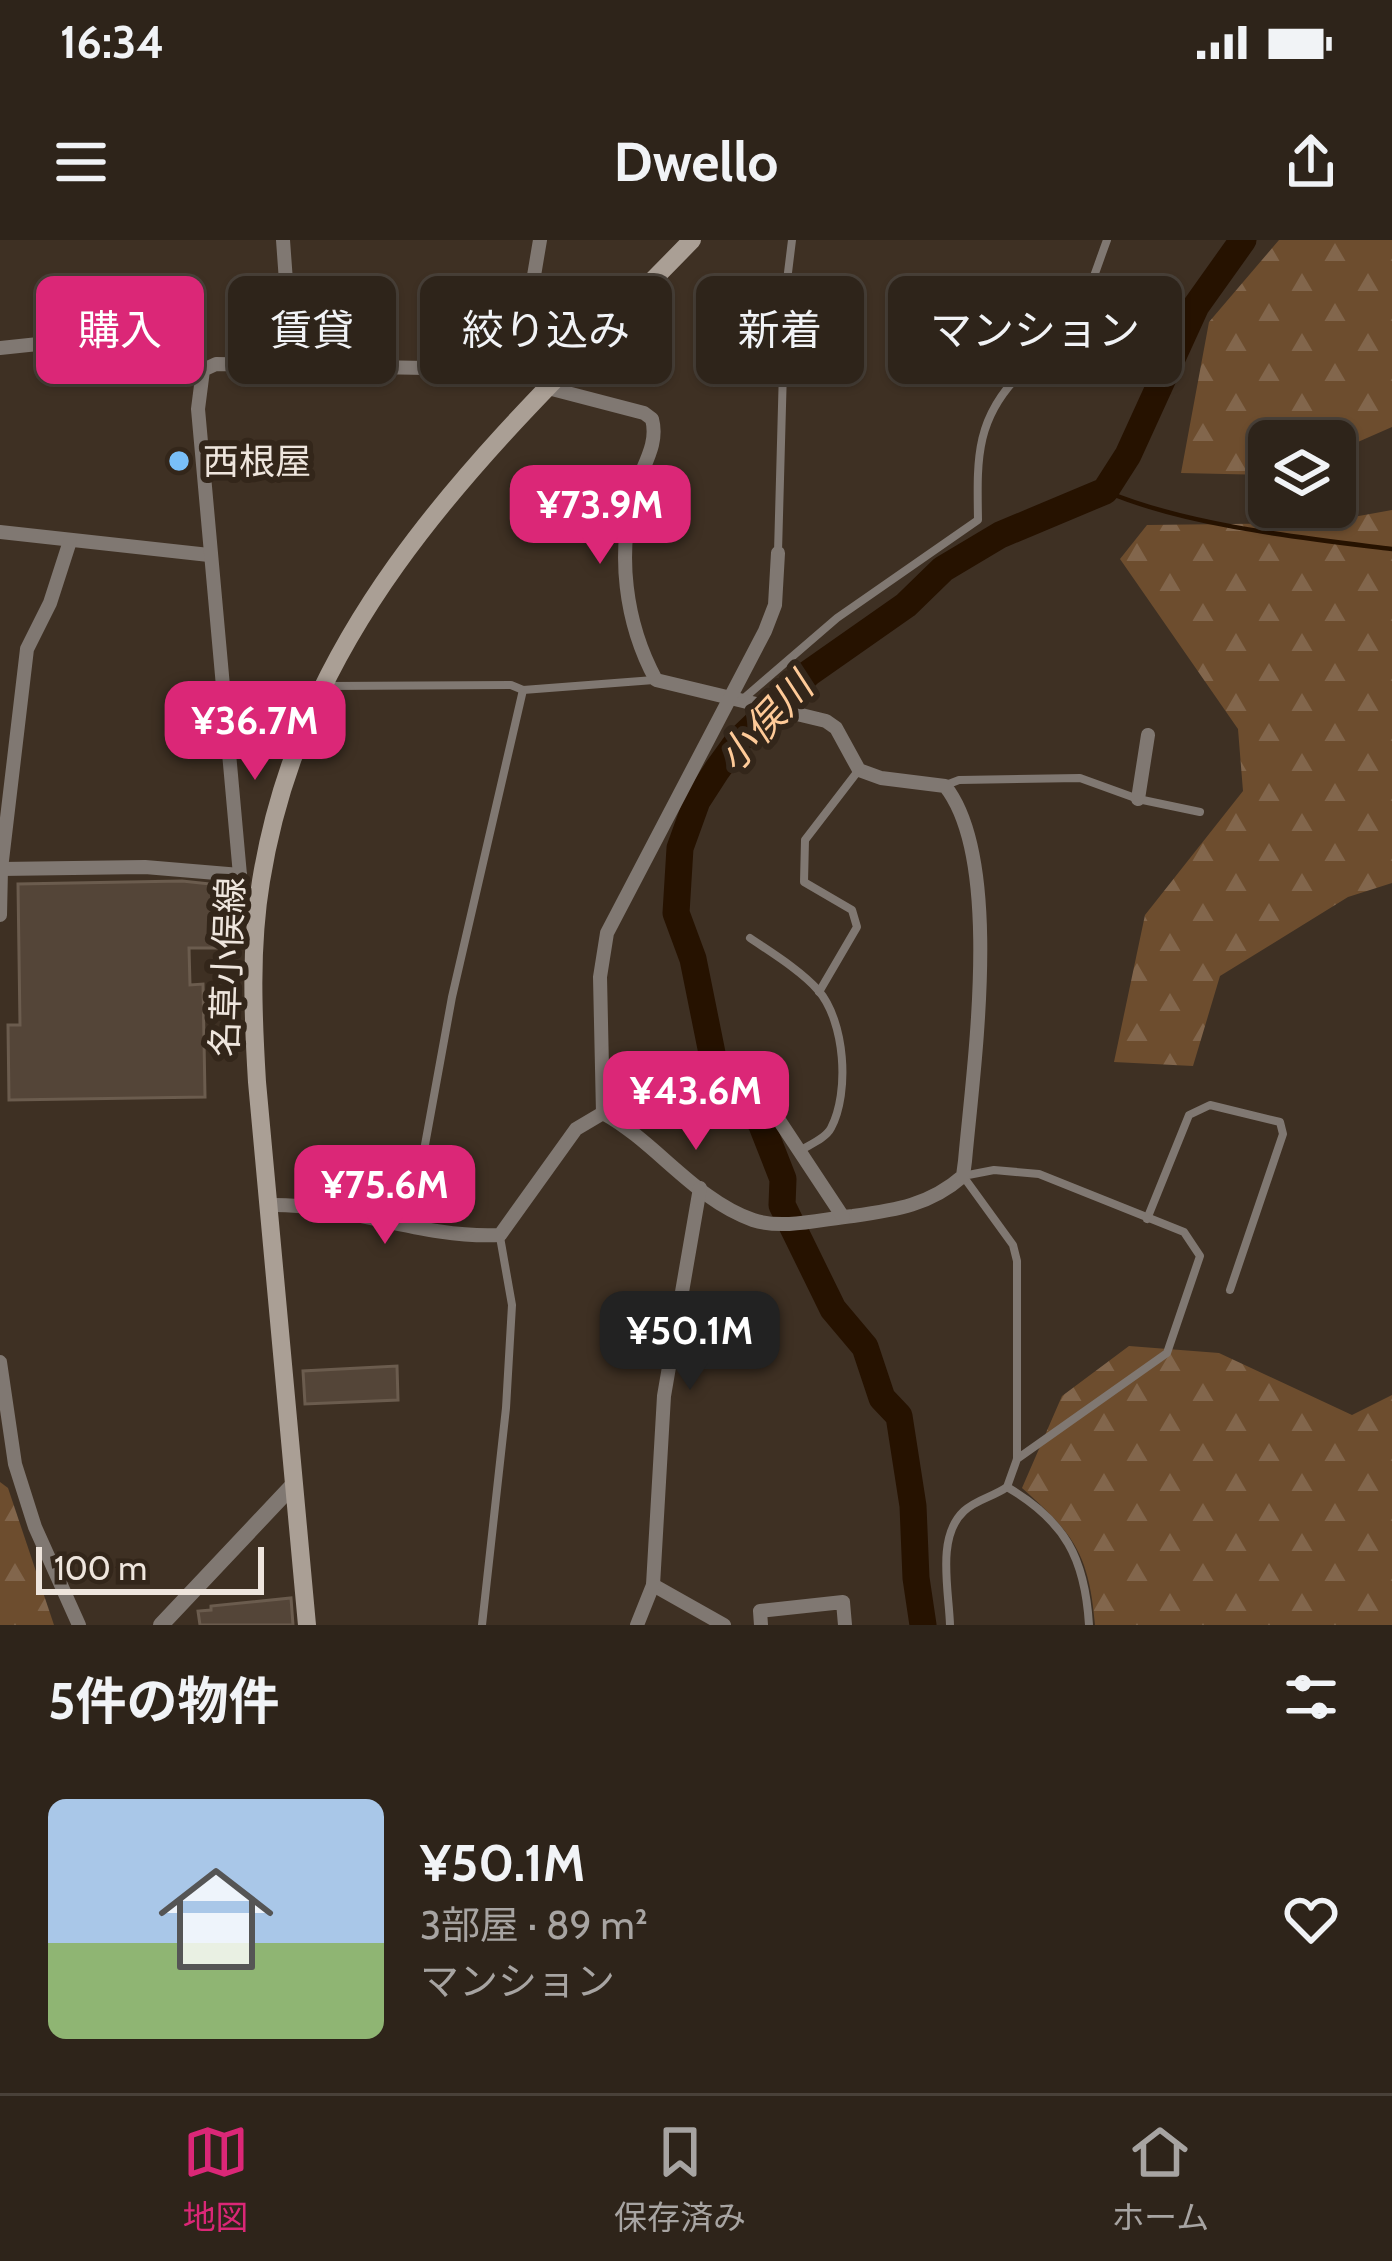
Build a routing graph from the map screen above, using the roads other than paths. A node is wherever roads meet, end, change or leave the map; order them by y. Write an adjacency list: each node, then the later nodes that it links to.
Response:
1 (283, 240): 6 (street)
2 (540, 240): 7 (street)
3 (692, 240): 12 (main road, 名草小俣線)
4 (792, 240): 15 (lane)
5 (1107, 240): 20 (lane)
6 (286, 276)
7 (534, 276)
8 (36, 344): 9 (street)
9 (0, 348)
10 (201, 384): 16 (street)
11 (544, 384): 12 (street)
12 (548, 388): 17 (street); 18 (main road, 名草小俣線)
13 (0, 532): 14 (street)
14 (70, 541): 16 (street); 26 (street)
15 (778, 553): 20 (street)
16 (209, 555): 27 (street)
17 (656, 680): 19 (lane); 20 (street)
18 (320, 686): 19 (lane); 29 (main road, 名草小俣線)
19 (523, 690): 40 (lane)
20 (739, 700): 22 (street); 33 (street)
21 (1148, 735): 24 (street)
22 (859, 770): 23 (street); 31 (lane)
23 (945, 786): 24 (lane); 35 (street)
24 (1138, 799): 25 (lane)
25 (1200, 812)
26 (1, 869): 27 (street); 28 (street)
27 (240, 875): 29 (street)
28 (0, 915)
29 (256, 916): 37 (main road, 名草小俣線)
30 (750, 938): 31 (lane)
31 (819, 992): 34 (lane)
32 (771, 1108): 34 (street)
33 (603, 1113): 36 (street); 41 (street)
34 (800, 1150): 38 (street)
35 (963, 1176): 38 (street); 39 (lane); 44 (lane)
36 (700, 1188): 38 (street); 47 (street)
37 (268, 1205): 40 (street); 45 (main road, 名草小俣線)
38 (843, 1217)
39 (1147, 1219): 42 (lane); 44 (lane)
40 (410, 1227): 41 (street)
41 (500, 1235): 51 (lane)
42 (1230, 1291)
43 (0, 1362): 48 (street)
44 (1017, 1459): 46 (lane)
45 (293, 1485): 49 (street); 50 (main road, 名草小俣線)
46 (1007, 1487): 56 (lane); 57 (lane)
47 (653, 1586): 52 (street); 53 (street)
48 (79, 1625)
49 (160, 1625)
50 (308, 1625)
51 (482, 1625)
52 (637, 1625)
53 (724, 1625)
54 (761, 1625): 55 (street)
55 (845, 1625)
56 (950, 1625)
57 (1089, 1625)

